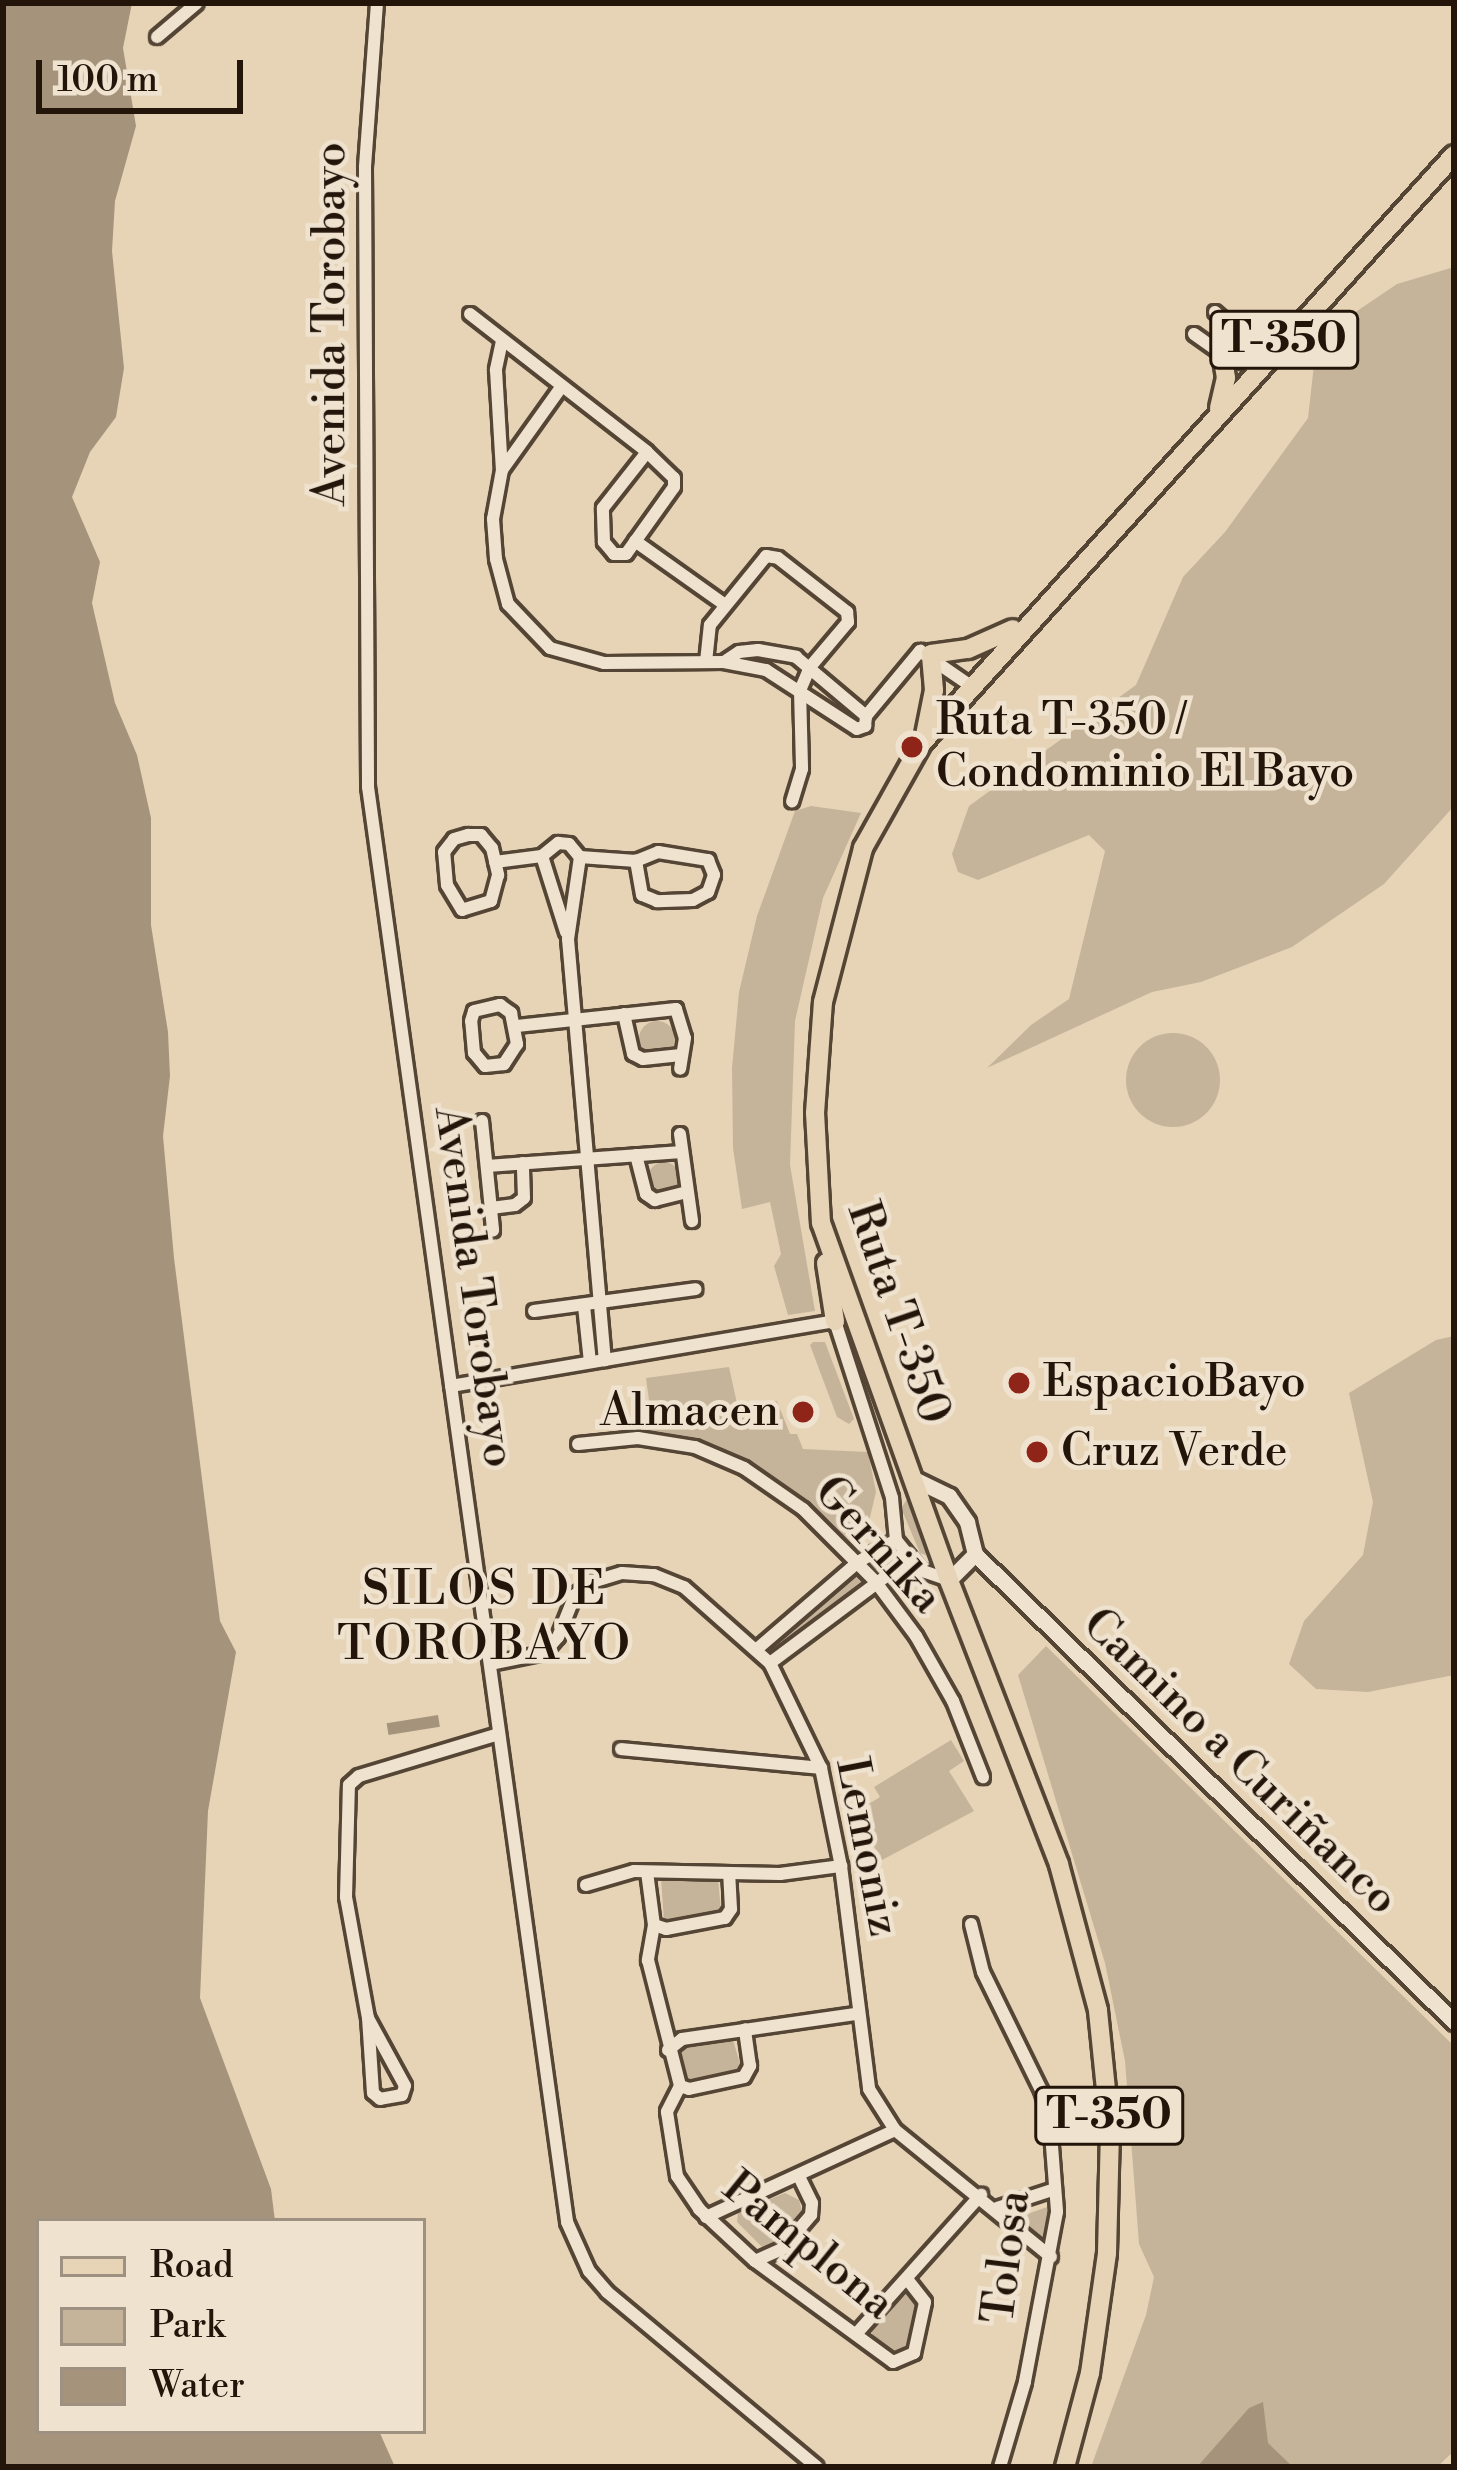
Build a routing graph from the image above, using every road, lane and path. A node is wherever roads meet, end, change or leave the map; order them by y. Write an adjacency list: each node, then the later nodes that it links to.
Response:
1 (197, 3): 3 (street)
2 (377, 3): 55 (street, Avenida Torobayo)
3 (157, 37)
4 (1454, 155): 7 (main road, Ruta T-350 / T-350)
5 (1214, 312): 9 (street)
6 (470, 314): 10 (street)
7 (1298, 325): 9 (main road); 12 (main road, Ruta T-350 / T-350)
8 (1194, 334): 11 (street)
9 (1242, 335): 12 (street)
10 (502, 341): 13 (street); 16 (street)
11 (1222, 354): 12 (street); 14 (main road)
12 (1260, 367): 14 (main road, Ruta T-350 / T-350)
13 (562, 386): 15 (street); 16 (street)
14 (1215, 416): 19 (main road, Ruta T-350 / T-350)
15 (646, 452): 17 (street); 17 (street)
16 (502, 470): 21 (street)
17 (635, 541): 18 (street)
18 (725, 605): 21 (street); 23 (street)
19 (1028, 621): 20 (main road); 24 (main road, Ruta T-350 / T-350)
20 (931, 654): 24 (street); 26 (street); 27 (main road)
21 (706, 662): 22 (street)
22 (724, 662): 23 (street); 25 (street)
23 (809, 667): 25 (street); 26 (street)
24 (971, 686): 27 (main road, Ruta T-350 / T-350)
25 (800, 689): 26 (street); 28 (street)
26 (866, 716)
27 (922, 743): 47 (main road, Ruta T-350 / T-350)
28 (792, 802)
29 (542, 856): 30 (street); 32 (street); 33 (street)
30 (580, 856): 31 (street); 33 (street)
31 (636, 861): 31 (street)
32 (495, 862): 32 (street)
33 (568, 939): 35 (street)
34 (624, 1015): 34 (street); 35 (street)
35 (573, 1020): 36 (street); 41 (street)
36 (517, 1026): 36 (street)
37 (482, 1121): 43 (street)
38 (680, 1134): 39 (street)
39 (681, 1152): 40 (street); 44 (street)
40 (636, 1155): 41 (street); 44 (street)
41 (584, 1159): 42 (street); 50 (street)
42 (523, 1163): 43 (street); 45 (street)
43 (487, 1166): 45 (street)
44 (686, 1192): 46 (street)
45 (491, 1208): 48 (street)
46 (692, 1221)
47 (820, 1222): 52 (main road); 57 (main road, Ruta T-350 / T-350)
48 (493, 1230)
49 (696, 1288): 50 (street)
50 (591, 1305): 51 (street); 53 (street); 54 (street)
51 (533, 1311)
52 (835, 1321): 53 (street); 58 (street)
53 (605, 1360): 54 (street)
54 (590, 1362): 55 (street)
55 (451, 1386): 67 (street, Avenida Torobayo)
56 (578, 1444): 62 (street, Gernika)
57 (914, 1479): 58 (street); 60 (street, Camino a Curiñanco); 63 (main road, Ruta T-350 / T-350)
58 (892, 1498): 59 (street)
59 (896, 1540): 61 (street); 62 (street)
60 (975, 1553): 63 (street); 80 (street, Camino a Curiñanco)
61 (909, 1559): 63 (street); 64 (street)
62 (858, 1562): 64 (street, Gernika); 65 (street)
63 (949, 1580): 96 (main road, Ruta T-350 / T-350)
64 (875, 1581): 66 (street); 71 (street, Gernika)
65 (757, 1649): 66 (street, Lemoniz); 67 (street, Lemoniz)
66 (770, 1663): 70 (street, Lemoniz)
67 (490, 1664): 68 (street, Avenida Torobayo)
68 (499, 1734): 79 (street); 94 (street, Avenida Torobayo)
69 (621, 1749): 70 (street)
70 (820, 1768): 72 (street, Lemoniz)
71 (983, 1777)
72 (841, 1866): 74 (street); 78 (street, Lemoniz)
73 (647, 1872): 74 (street); 75 (street); 77 (street, Pamplona)
74 (729, 1873): 77 (street)
75 (586, 1885)
76 (971, 1924): 86 (street, Tolosa)
77 (654, 1925): 82 (street, Pamplona)
78 (855, 2014): 81 (street); 84 (street, Lemoniz)
79 (368, 2018): 79 (street)
80 (1454, 2022)
81 (745, 2029): 82 (street); 83 (street)
82 (668, 2050): 83 (street, Pamplona)
83 (680, 2086): 89 (street, Pamplona)
84 (895, 2130): 85 (street); 87 (street, Lemoniz)
85 (799, 2176): 89 (street); 91 (street)
86 (1055, 2188): 88 (street); 90 (street, Tolosa)
87 (981, 2195): 88 (street, Lemoniz); 92 (street)
88 (997, 2208): 90 (street, Lemoniz)
89 (706, 2217): 91 (street, Pamplona)
90 (1051, 2257): 95 (street, Tolosa)
91 (755, 2261): 93 (street, Pamplona)
92 (907, 2279): 93 (street); 93 (street, Pamplona)
93 (857, 2333)
94 (817, 2467)
95 (1000, 2467)
96 (1065, 2467)

